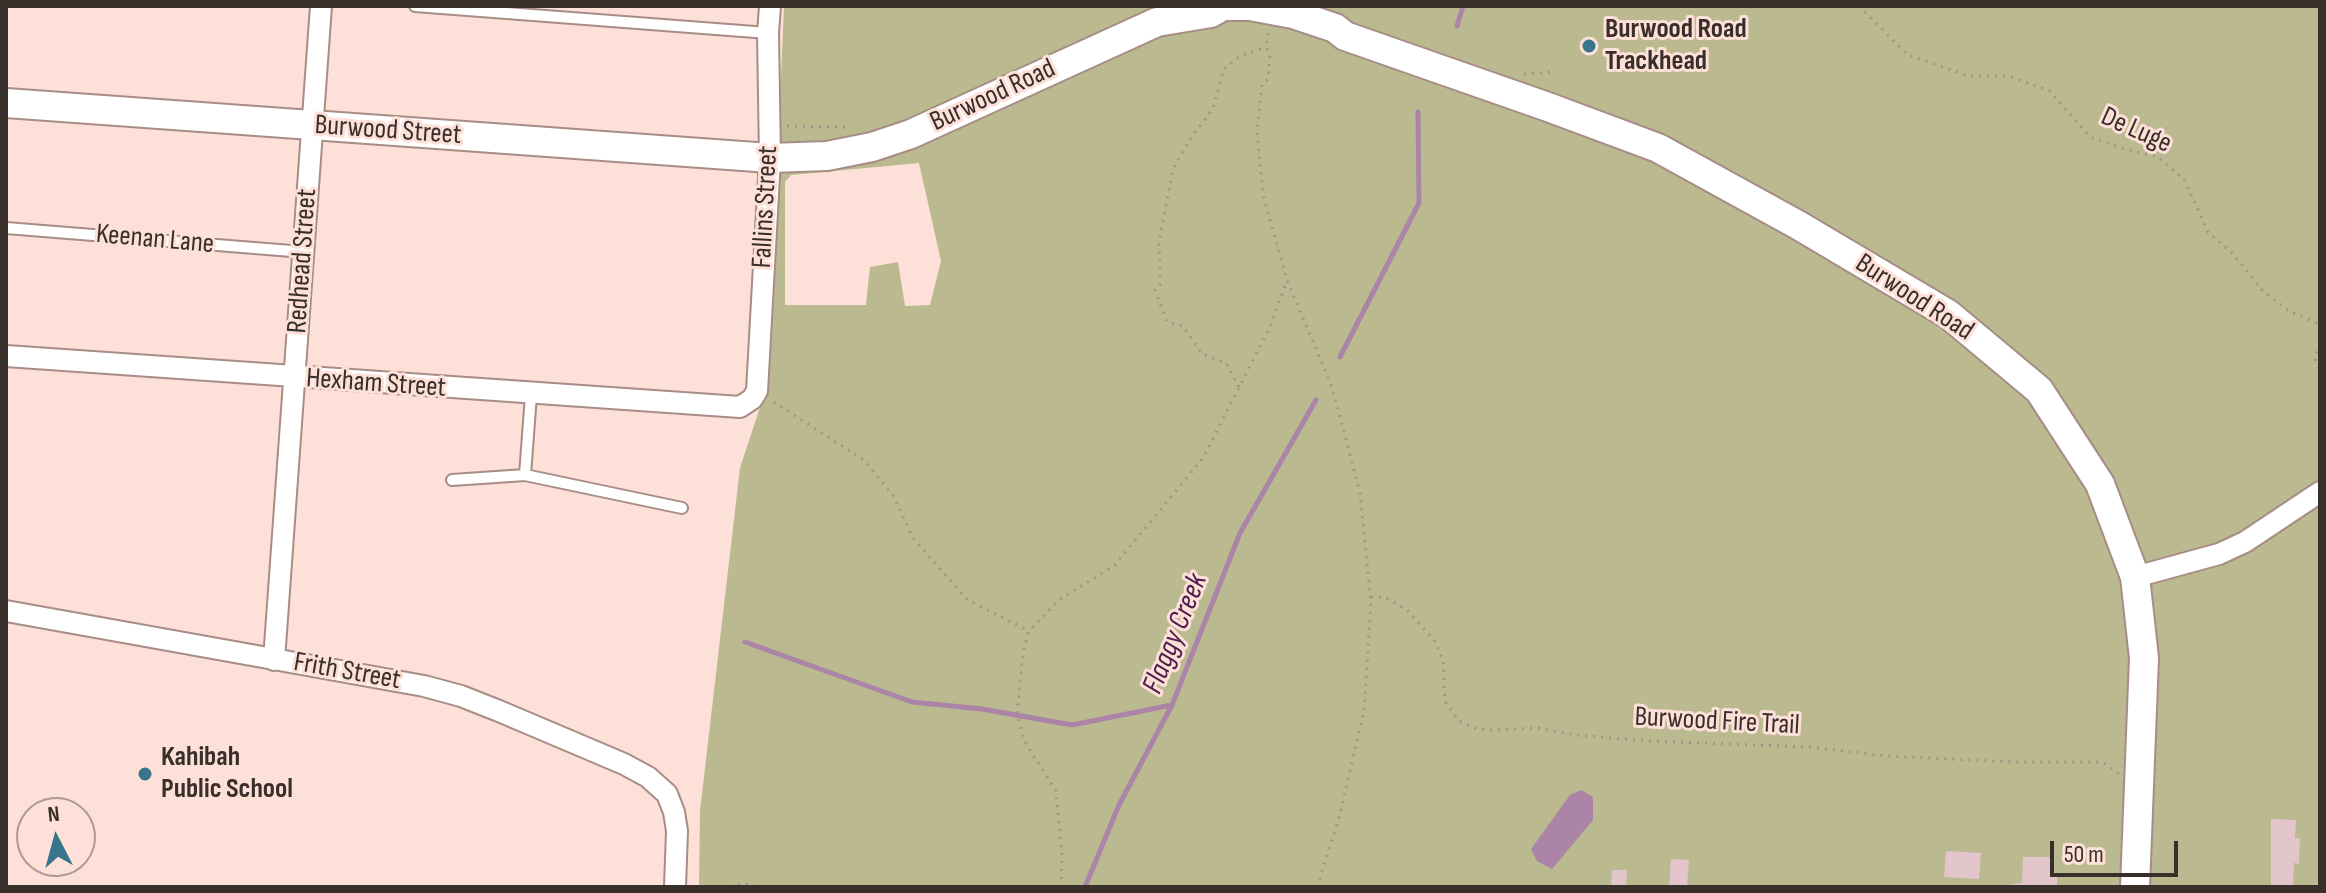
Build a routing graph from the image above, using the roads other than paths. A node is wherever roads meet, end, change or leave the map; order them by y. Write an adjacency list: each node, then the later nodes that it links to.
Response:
1 (321, 6): 8 (street, Redhead Street)
2 (415, 6): 5 (lane)
3 (770, 6): 5 (street, Fallins Street)
4 (1219, 8): 6 (main road, Burwood Road); 6 (main road, Burwood Road); 9 (main road, Burwood Road)
5 (768, 33): 9 (street, Fallins Street)
6 (1345, 36): 20 (main road, Burwood Road)
7 (6, 103): 8 (main road, Burwood Street)
8 (312, 125): 9 (main road, Burwood Street); 11 (street, Redhead Street)
9 (770, 158): 15 (street, Fallins Street)
10 (6, 228): 11 (lane, Keenan Lane)
11 (304, 252): 13 (street, Redhead Street)
12 (6, 356): 13 (street, Hexham Street)
13 (295, 378): 14 (street, Hexham Street); 22 (street, Redhead Street)
14 (531, 395): 15 (street, Hexham Street); 16 (lane)
15 (752, 397)
16 (525, 475): 17 (lane); 19 (lane)
17 (452, 480)
18 (2320, 492): 20 (street)
19 (682, 508)
20 (2135, 577): 24 (main road, Burwood Road)
21 (6, 611): 22 (street, Frith Street)
22 (274, 660): 23 (street, Frith Street)
23 (675, 887)
24 (2135, 887)

